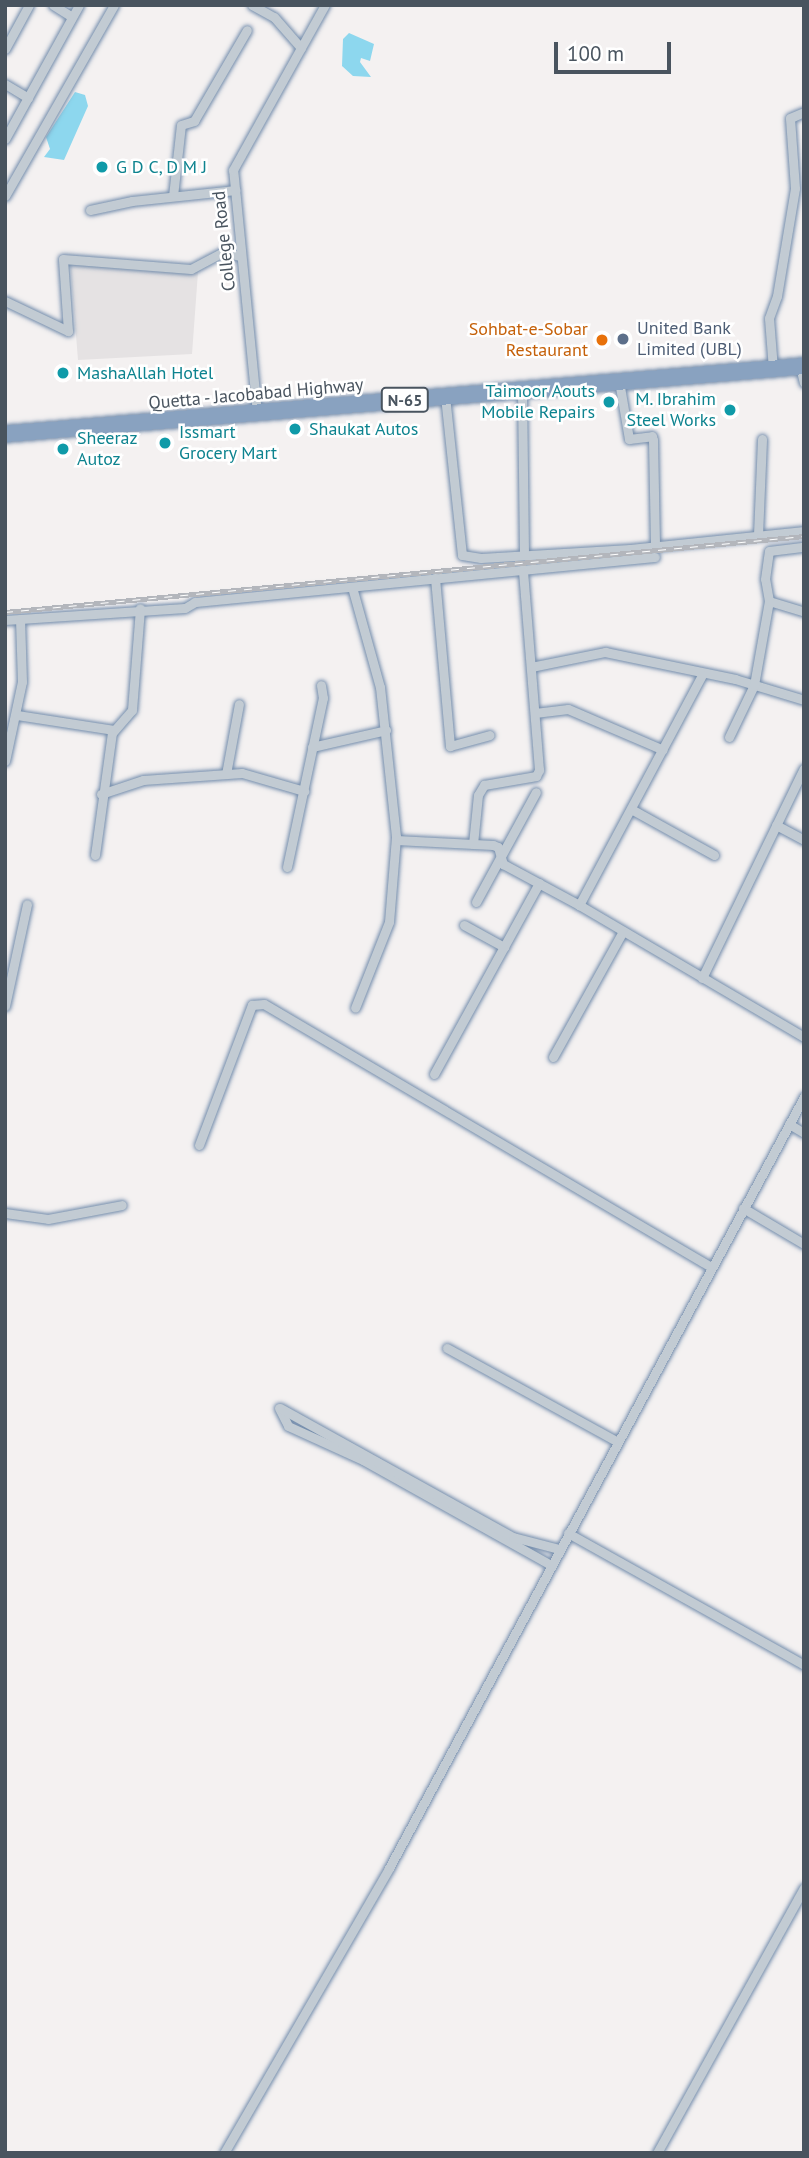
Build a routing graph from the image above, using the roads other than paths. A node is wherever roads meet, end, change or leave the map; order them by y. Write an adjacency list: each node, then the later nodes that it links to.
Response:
1 (29, 5): 10 (street)
2 (53, 5): 7 (street)
3 (79, 5): 7 (street)
4 (114, 5): 16 (street)
5 (252, 5): 9 (street)
6 (325, 5): 9 (street, College Road)
7 (72, 17): 12 (street)
8 (247, 30): 17 (street)
9 (301, 48): 15 (street, College Road)
10 (5, 50)
11 (5, 84): 12 (street)
12 (28, 98): 14 (street)
13 (804, 112): 22 (street)
14 (5, 139)
15 (235, 190): 17 (street); 19 (street, College Road)
16 (5, 195)
17 (173, 196): 18 (street)
18 (90, 210)
19 (241, 256): 20 (street); 27 (street, College Road)
20 (5, 301)
21 (802, 366): 22 (highway, Quetta - Jacobabad Highway / N-65); 24 (street)
22 (773, 369): 23 (highway, Quetta - Jacobabad Highway / N-65)
23 (619, 381): 25 (highway, Quetta - Jacobabad Highway / N-65); 32 (street)
24 (804, 383)
25 (522, 390): 26 (highway, Quetta - Jacobabad Highway / N-65); 34 (street)
26 (445, 397): 27 (highway, Quetta - Jacobabad Highway / N-65); 34 (street)
27 (257, 413): 28 (highway, Quetta - Jacobabad Highway / N-65)
28 (5, 434)
29 (762, 439): 31 (street)
30 (804, 531): 31 (street)
31 (758, 535): 32 (street)
32 (655, 545): 34 (street)
33 (804, 547): 39 (street)
34 (523, 555)
35 (655, 557): 36 (street)
36 (523, 569): 37 (street); 44 (street)
37 (435, 578): 38 (street); 54 (street)
38 (352, 587): 40 (street); 53 (street)
39 (769, 601): 41 (street); 47 (street)
40 (140, 608): 42 (street); 52 (street)
41 (804, 612)
42 (20, 619): 43 (street); 51 (street)
43 (5, 620)
44 (531, 667): 45 (street); 50 (street)
45 (702, 675): 47 (street); 57 (street)
46 (321, 685): 56 (street)
47 (754, 685): 48 (street); 55 (street)
48 (804, 700)
49 (239, 705): 60 (street)
50 (535, 713): 57 (street); 68 (street)
51 (17, 715): 52 (street); 58 (street)
52 (114, 730): 63 (street)
53 (386, 730): 56 (street); 66 (street)
54 (490, 735)
55 (729, 737)
56 (312, 747): 61 (street)
57 (663, 750): 64 (street)
58 (5, 761)
59 (804, 768): 65 (street)
60 (226, 774): 61 (street); 63 (street)
61 (304, 791): 72 (street)
62 (536, 792): 71 (street)
63 (100, 794): 69 (street)
64 (631, 808): 70 (street); 76 (street)
65 (776, 825): 67 (street); 80 (street)
66 (396, 840): 68 (street); 82 (street)
67 (804, 840)
68 (473, 844): 71 (street)
69 (95, 855)
70 (714, 855)
71 (499, 860): 73 (street); 74 (street)
72 (287, 867)
73 (539, 883): 76 (street); 79 (street)
74 (476, 902)
75 (27, 904): 81 (street)
76 (579, 905): 78 (street)
77 (464, 925): 79 (street)
78 (623, 931): 80 (street); 84 (street)
79 (504, 947): 85 (street)
80 (702, 978): 83 (street)
81 (5, 1006)
82 (355, 1008)
83 (804, 1038)
84 (553, 1057)
85 (434, 1074)
86 (804, 1097): 87 (street)
87 (789, 1124): 88 (street); 91 (street)
88 (804, 1133)
89 (199, 1145): 94 (street)
90 (122, 1205): 92 (street)
91 (743, 1208): 93 (street); 94 (street)
92 (5, 1213)
93 (804, 1244)
94 (711, 1267): 96 (street)
95 (447, 1348): 96 (street)
96 (616, 1441): 97 (street)
97 (568, 1533): 98 (street); 100 (street)
98 (559, 1549): 99 (street); 99 (street)
99 (551, 1565): 102 (street)
100 (804, 1665)
101 (804, 1888): 103 (street)
102 (225, 2153)
103 (657, 2153)

